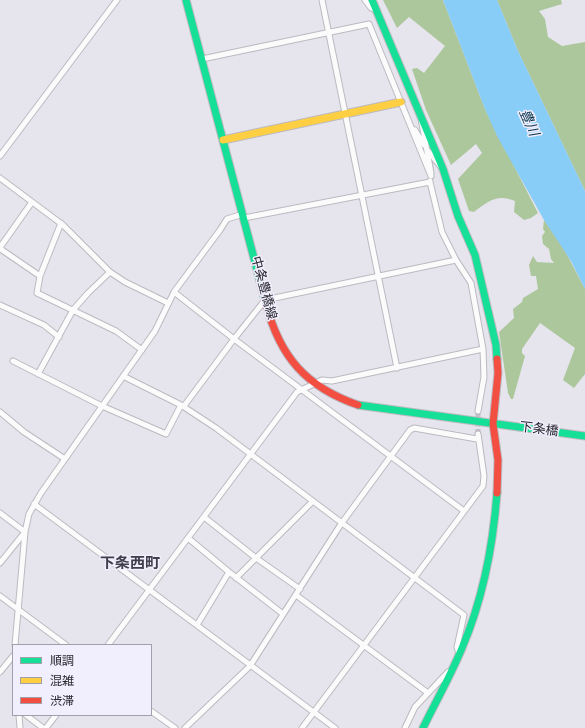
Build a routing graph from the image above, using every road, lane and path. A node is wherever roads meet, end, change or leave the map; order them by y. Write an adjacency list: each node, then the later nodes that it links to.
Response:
1 (117, 0): 15 (street)
2 (186, 0): 8 (street, 中条豊橋線)
3 (322, 0): 7 (street)
4 (365, 0): 6 (street)
5 (372, 0): 6 (street)
6 (376, 10): 11 (street)
7 (329, 33): 8 (street); 9 (street); 10 (street)
8 (202, 58): 13 (street, 中条豊橋線)
9 (401, 102): 10 (street); 12 (street)
10 (345, 114): 13 (street); 20 (street)
11 (421, 116): 14 (street); 16 (street)
12 (407, 117): 14 (street); 17 (street)
13 (223, 140): 22 (street, 中条豊橋線)
14 (428, 150): 16 (street); 17 (street)
15 (0, 156)
16 (443, 169): 48 (street)
17 (431, 176): 19 (street)
18 (0, 178): 21 (street)
19 (430, 182): 20 (street); 25 (street)
20 (362, 195): 22 (street); 28 (street)
21 (32, 202): 23 (street); 24 (street)
22 (243, 216): 29 (street); 30 (street, 中条豊橋線)
23 (61, 223): 26 (street); 27 (street)
24 (1, 246): 27 (street)
25 (456, 260): 28 (street); 36 (street)
26 (110, 272): 31 (street); 33 (street)
27 (40, 276): 33 (street)
28 (378, 277): 30 (street); 39 (street)
29 (174, 292): 31 (street); 35 (street)
30 (265, 300): 35 (street); 42 (street, 中条豊橋線)
31 (168, 304): 37 (street)
32 (0, 305): 34 (street)
33 (73, 310): 34 (street); 37 (street)
34 (59, 336): 40 (street)
35 (234, 339): 43 (street); 44 (street)
36 (484, 349): 39 (street); 46 (street)
37 (142, 350): 41 (street)
38 (13, 361): 40 (street)
39 (397, 368): 42 (street)
40 (38, 374): 45 (street)
41 (123, 376): 44 (street); 45 (street)
42 (313, 384): 43 (street); 48 (street, 中条豊橋線)
43 (301, 389): 50 (street); 51 (street)
44 (183, 405): 45 (street); 50 (street)
45 (102, 406): 52 (street)
46 (478, 411)
47 (0, 412): 52 (street)
48 (493, 424): 49 (street, 下条橋); 77 (street)
49 (585, 436)
50 (251, 454): 53 (street); 57 (street)
51 (391, 456): 55 (street); 55 (street); 58 (street)
52 (65, 459): 54 (street)
53 (312, 502): 58 (street); 61 (street)
54 (34, 504): 59 (street); 67 (street)
55 (464, 510): 65 (street)
56 (0, 513): 59 (street)
57 (204, 516): 60 (street); 61 (street)
58 (342, 524): 65 (street); 66 (street)
59 (25, 532): 62 (street); 70 (street)
60 (188, 538): 63 (street); 67 (street)
61 (256, 558): 64 (street); 66 (street)
62 (0, 563)
63 (229, 572): 64 (street); 72 (street)
64 (236, 578): 71 (street)
65 (415, 578): 76 (street); 77 (street)
66 (300, 589): 68 (street)
67 (149, 590): 72 (street); 75 (street)
68 (296, 595): 71 (street); 76 (street)
69 (0, 596): 70 (street)
70 (18, 609): 73 (street); 74 (street)
71 (283, 614): 79 (street)
72 (197, 625): 79 (street)
73 (15, 644)
74 (65, 644)
75 (109, 644)
76 (364, 646): 82 (street); 84 (street)
77 (459, 654): 80 (street)
78 (12, 657): 81 (street)
79 (250, 666): 84 (street); 91 (street)
80 (455, 666): 82 (street); 95 (street)
81 (0, 672)
82 (428, 693): 94 (street)
83 (152, 712): 90 (street)
84 (313, 712): 92 (street); 93 (street)
85 (19, 716): 88 (street)
86 (27, 716): 89 (street)
87 (55, 716): 89 (street)
88 (20, 728)
89 (44, 728)
90 (175, 728)
91 (185, 728)
92 (302, 728)
93 (335, 728)
94 (405, 728)
95 (423, 728)

